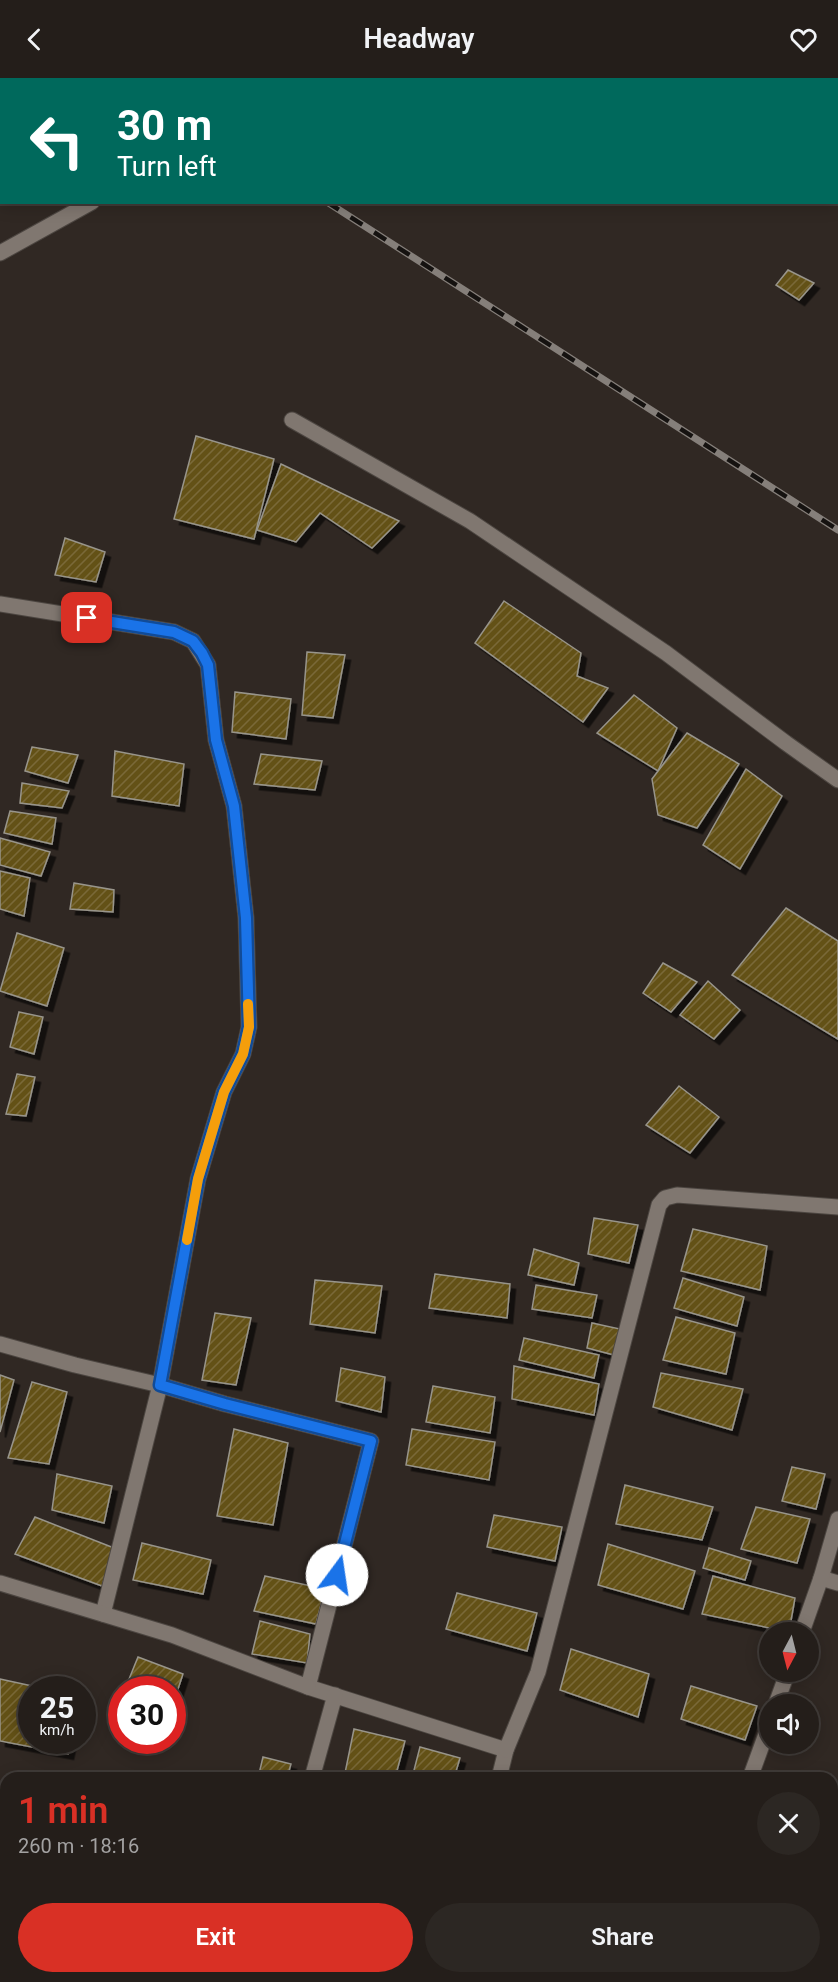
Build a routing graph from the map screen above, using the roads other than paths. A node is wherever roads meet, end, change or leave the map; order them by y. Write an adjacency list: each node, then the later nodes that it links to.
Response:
1 (88, 204): 2 (street)
2 (2, 248)
3 (292, 420): 5 (street)
4 (0, 604): 8 (street)
5 (838, 780)
6 (838, 1207): 17 (street)
7 (0, 1344): 8 (street)
8 (160, 1385): 13 (street); 15 (street)
9 (838, 1519): 10 (street)
10 (821, 1578): 12 (street); 14 (street)
11 (0, 1583): 13 (street)
12 (838, 1583)
13 (103, 1614): 15 (street)
14 (806, 1622)
15 (308, 1687): 16 (street)
16 (335, 1695): 17 (street); 19 (street)
17 (506, 1750): 20 (street)
18 (759, 1753): 21 (street)
19 (314, 1772)
20 (500, 1772)
21 (752, 1772)

